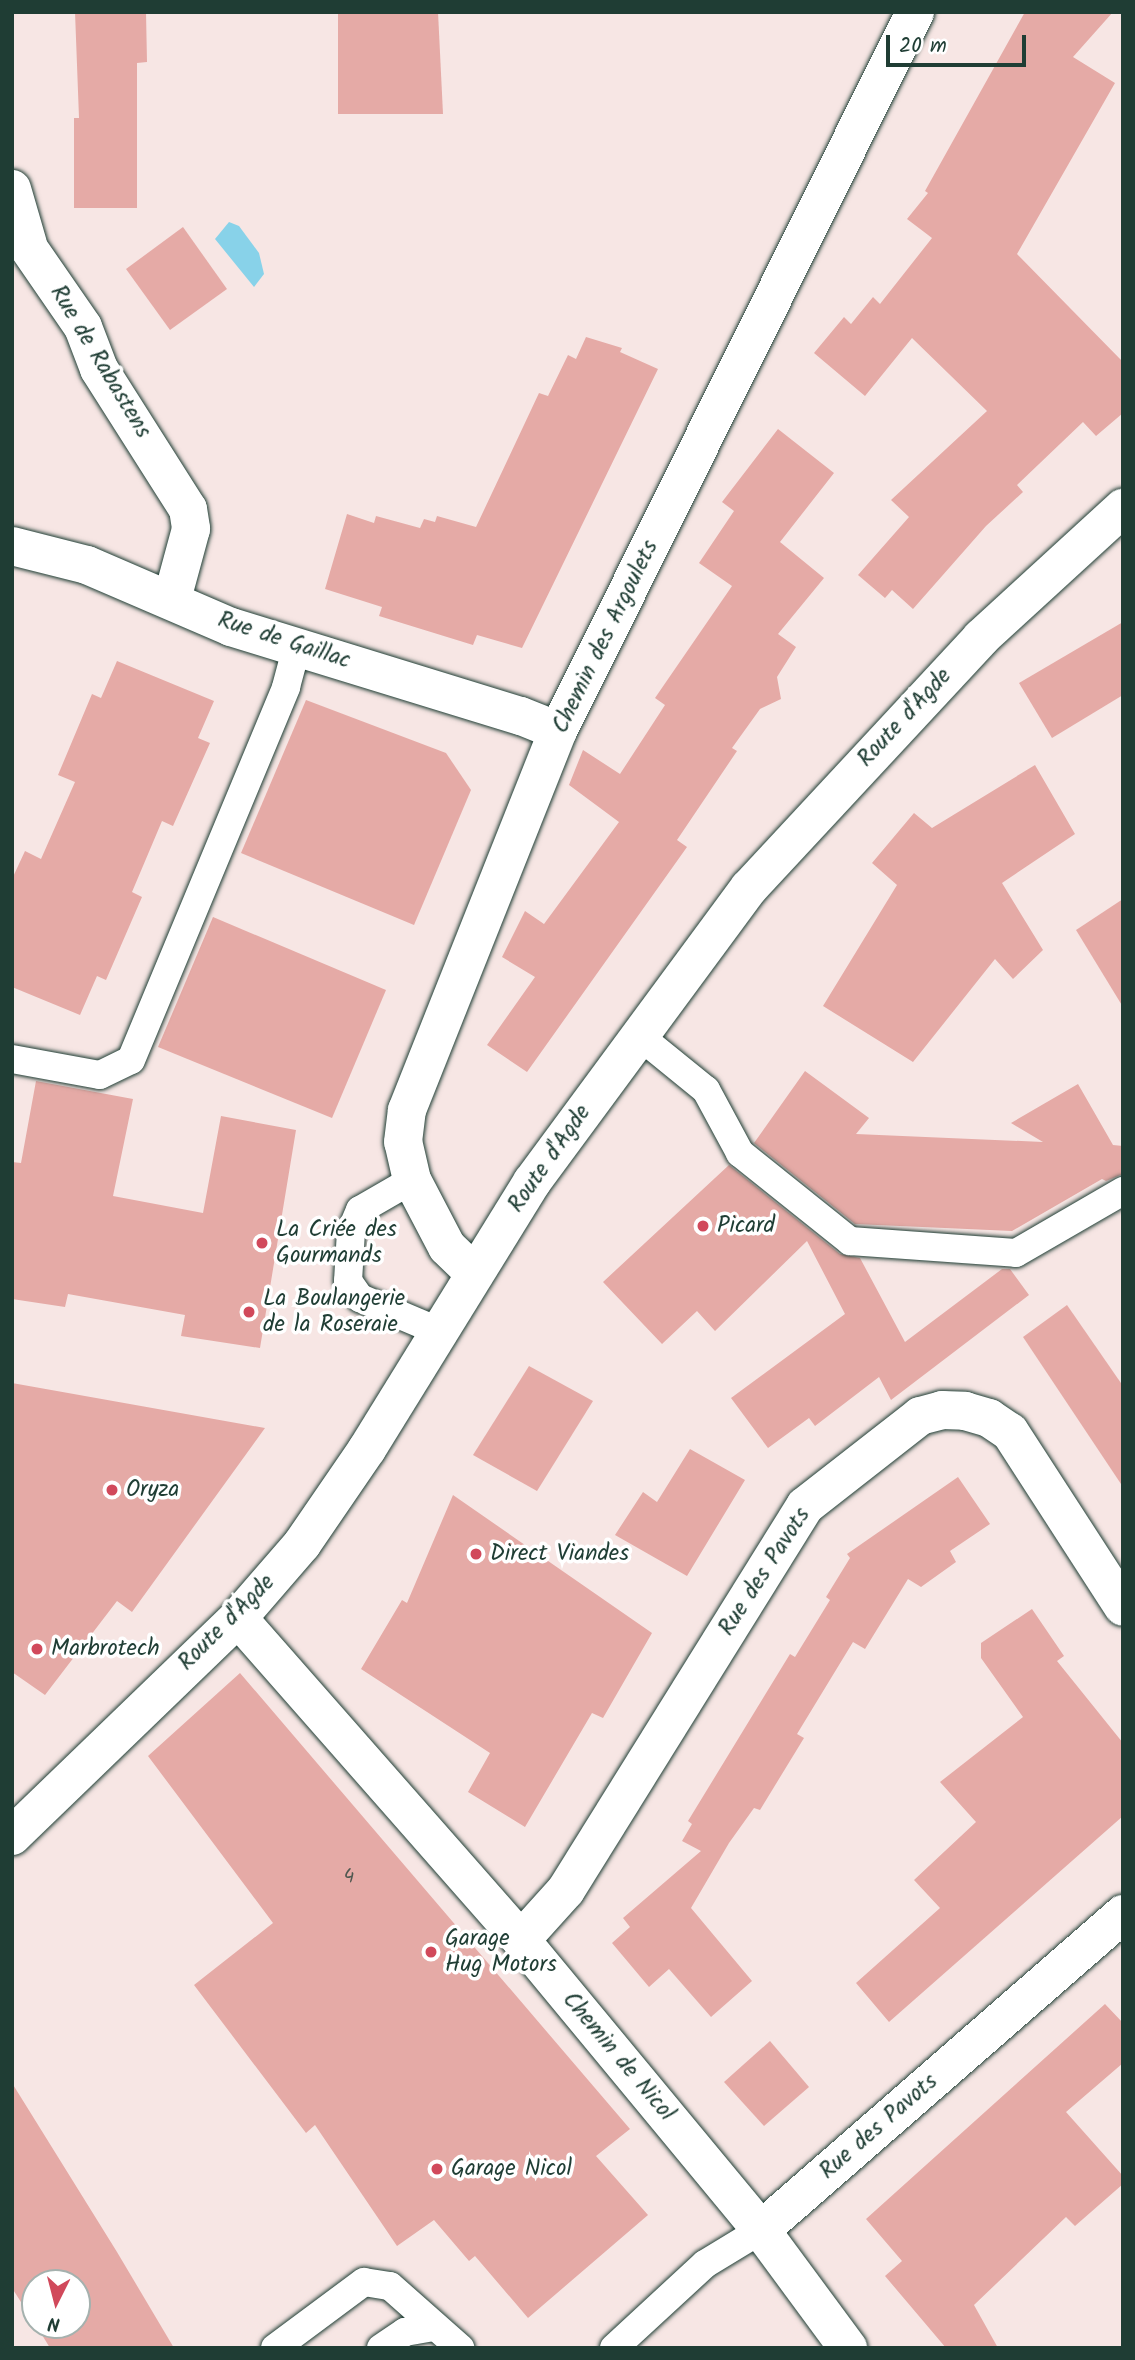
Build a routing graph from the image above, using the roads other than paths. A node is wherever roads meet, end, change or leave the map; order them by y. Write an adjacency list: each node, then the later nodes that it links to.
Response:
1 (915, 12): 8 (street, Chemin des Argoulets)
2 (12, 189): 3 (street, Rue de Rabastens)
3 (20, 234): 6 (street, Rue de Rabastens)
4 (1123, 508): 9 (street, Route d'Agde)
5 (12, 546): 6 (street, Rue de Gaillac)
6 (172, 599): 7 (street, Rue de Gaillac)
7 (297, 646): 8 (street, Rue de Gaillac); 10 (lane)
8 (558, 731): 11 (street, Chemin des Argoulets)
9 (637, 1034): 12 (lane); 13 (street, Route d'Agde)
10 (12, 1059)
11 (412, 1181): 13 (street, Chemin des Argoulets); 14 (lane)
12 (1123, 1191)
13 (473, 1272): 14 (street, Route d'Agde)
14 (438, 1331): 16 (street, Route d'Agde)
15 (1123, 1607): 19 (street, Rue des Pavots)
16 (238, 1618): 17 (street, Route d'Agde); 19 (street, Chemin de Nicol)
17 (12, 1836)
18 (1123, 1914): 20 (street, Rue des Pavots)
19 (520, 1940): 20 (street, Chemin de Nicol)
20 (761, 2230): 25 (lane); 26 (street, Chemin de Nicol)
21 (434, 2327): 22 (lane); 23 (lane); 24 (lane)
22 (275, 2348)
23 (381, 2348)
24 (460, 2348)
25 (614, 2348)
26 (848, 2348)

